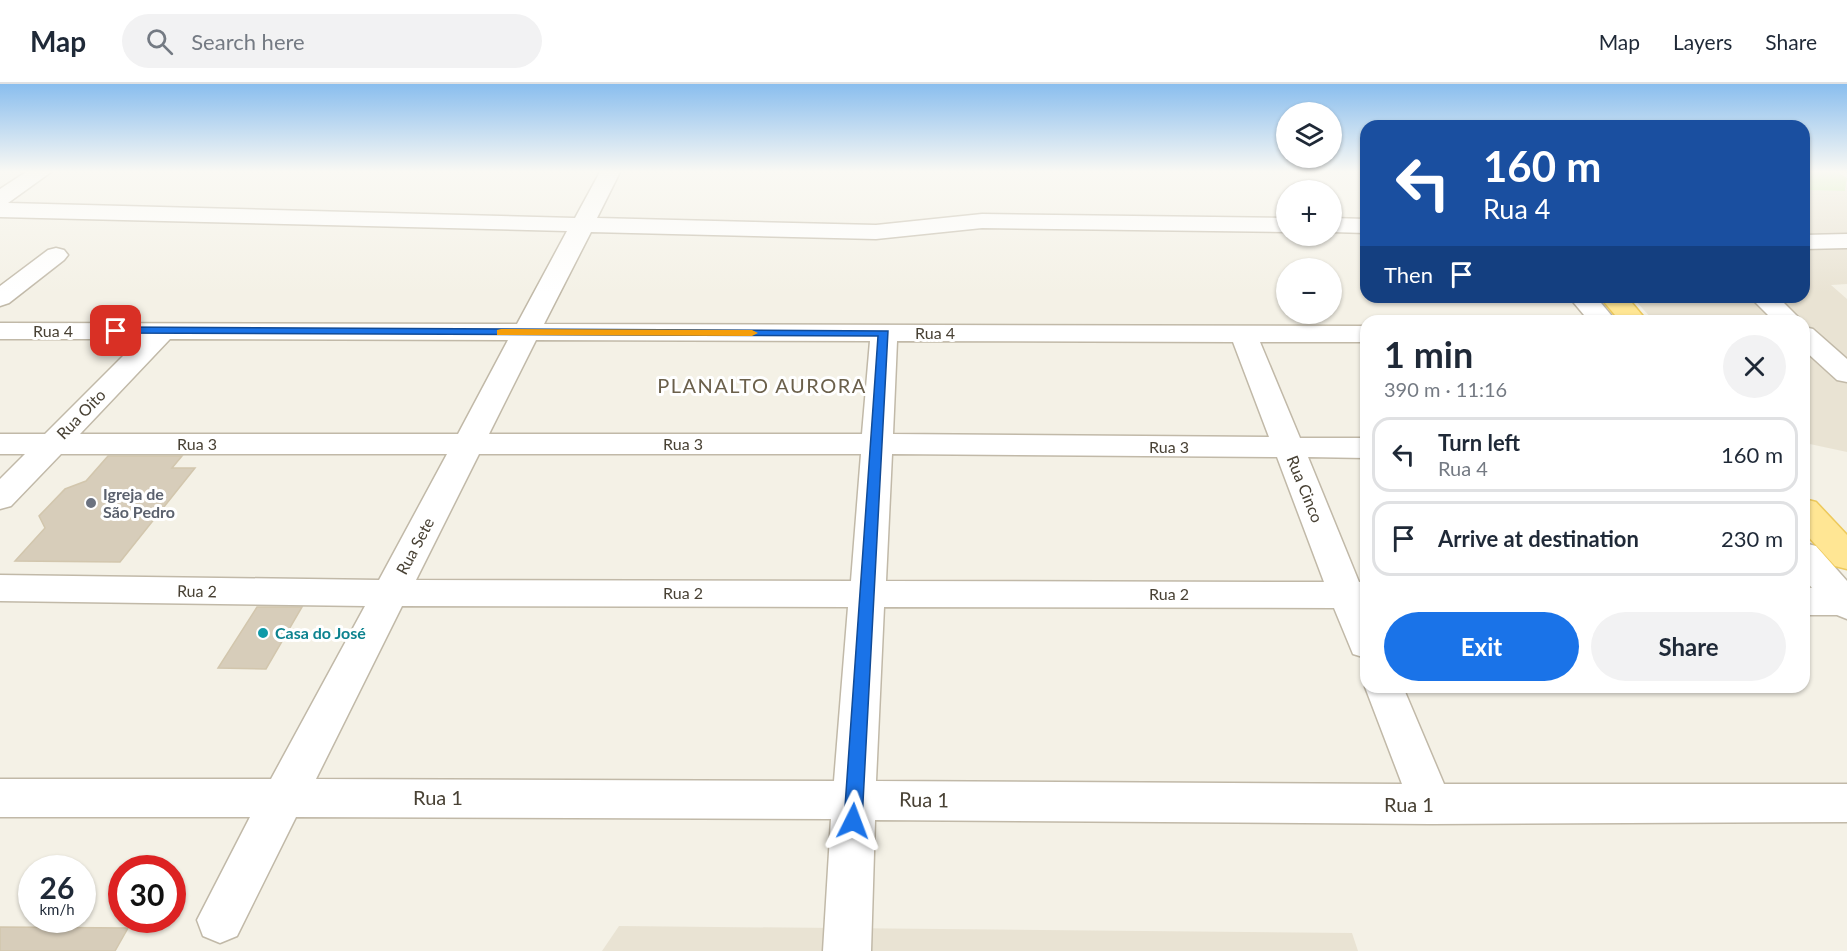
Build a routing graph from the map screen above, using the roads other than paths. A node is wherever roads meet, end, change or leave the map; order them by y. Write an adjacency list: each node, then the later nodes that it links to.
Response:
1 (95, 212): 3 (street)
2 (589, 212): 3 (street, Rua Sete)
3 (582, 225): 4 (street); 19 (street, Rua Sete)
4 (1276, 225)
5 (1342, 225): 6 (street)
6 (1360, 226)
7 (1847, 241): 8 (street)
8 (1810, 242)
9 (56, 255): 10 (street)
10 (0, 298)
11 (1587, 303): 14 (street)
12 (1618, 303): 15 (main road)
13 (1770, 303): 16 (street)
14 (1598, 315)
15 (1629, 315)
16 (1782, 315)
17 (0, 330): 18 (street, Rua 4)
18 (163, 331): 19 (street, Rua 4); 27 (street, Rua Oito)
19 (526, 333): 20 (street, Rua 4); 25 (street, Rua Sete)
20 (884, 333): 22 (street, Rua 4); 28 (street)
21 (1360, 334): 22 (street, Rua 4)
22 (1244, 335): 29 (street, Rua Cinco)
23 (1810, 340): 24 (street)
24 (1847, 374)
25 (469, 443): 27 (street, Rua 3); 28 (street, Rua 3); 37 (street, Rua Sete)
26 (0, 444): 27 (street, Rua 3)
27 (52, 444): 31 (street, Rua Oito)
28 (877, 444): 29 (street, Rua 3); 36 (street)
29 (1289, 448): 30 (street, Rua 3); 38 (street, Rua Cinco)
30 (1360, 448)
31 (0, 498)
32 (1810, 517): 33 (main road)
33 (1847, 557)
34 (1810, 562): 40 (street)
35 (0, 588): 37 (street, Rua 2)
36 (867, 593): 37 (street, Rua 2); 38 (street, Rua 2); 45 (street)
37 (390, 594): 43 (street, Rua Sete)
38 (1357, 595): 41 (street, Rua Cinco)
39 (1810, 601): 40 (street)
40 (1846, 603)
41 (1360, 611)
42 (1386, 693): 47 (street)
43 (284, 797): 44 (street, Rua 1); 45 (street, Rua 1); 48 (street, Rua Sete)
44 (0, 798)
45 (854, 800): 47 (street, Rua 1); 49 (street)
46 (1847, 803): 47 (street, Rua 1)
47 (1431, 805)
48 (220, 920)
49 (848, 951)

